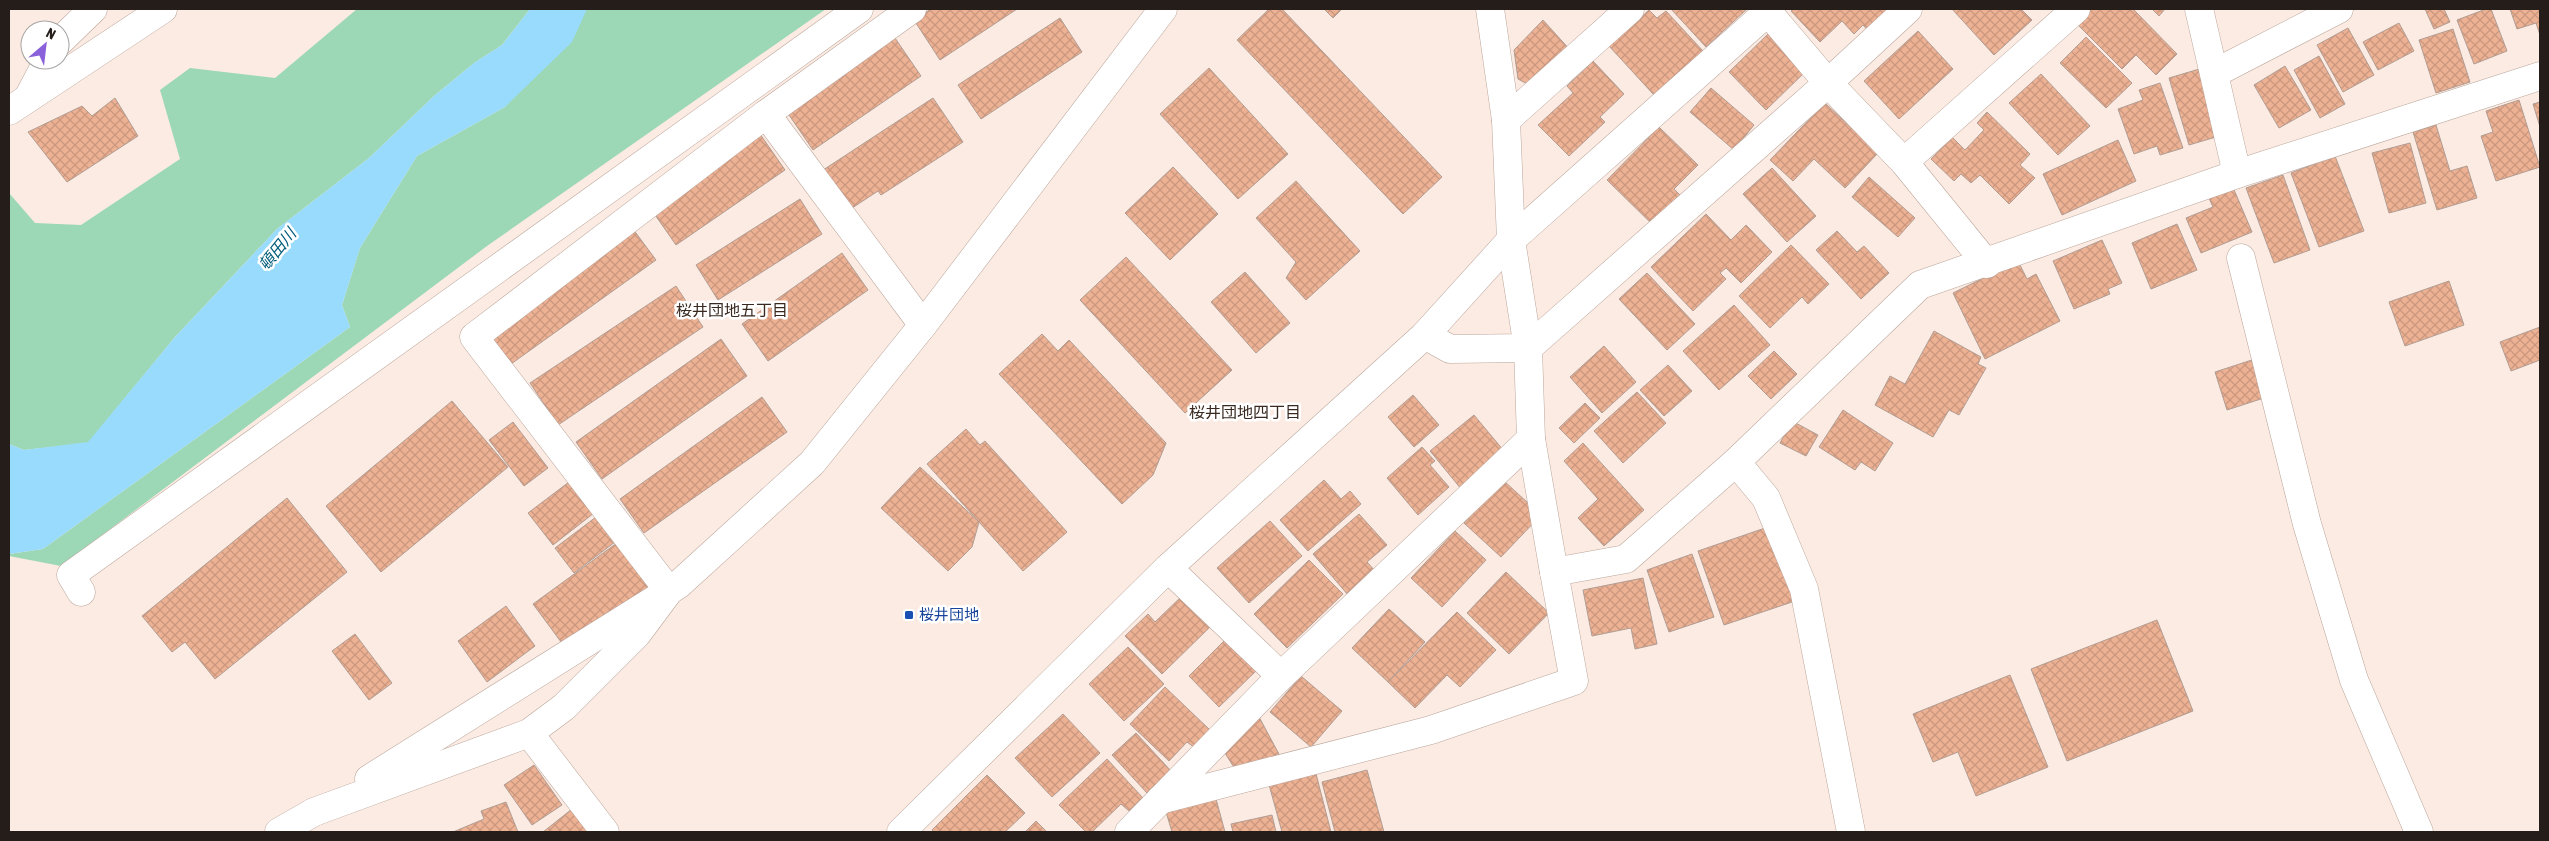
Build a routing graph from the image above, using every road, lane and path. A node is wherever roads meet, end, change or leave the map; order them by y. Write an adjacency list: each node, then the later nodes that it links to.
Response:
1 (93, 9): 13 (street)
2 (163, 9): 18 (street)
3 (859, 9): 34 (street)
4 (912, 9): 19 (street)
5 (1163, 9): 26 (street)
6 (1490, 9): 20 (street)
7 (1630, 9): 20 (street)
8 (1908, 9): 17 (street)
9 (2076, 9): 21 (street)
10 (2199, 9): 15 (street)
11 (2339, 9): 15 (street)
12 (1769, 10): 17 (street); 23 (street)
13 (70, 31)
14 (41, 70): 18 (street)
15 (2215, 73): 22 (street)
16 (2540, 76): 22 (street)
17 (1828, 83): 21 (street); 28 (street)
18 (19, 104)
19 (766, 114): 26 (street); 33 (street)
20 (1506, 120): 23 (street)
21 (1904, 162): 25 (street)
22 (2237, 174): 25 (street)
23 (1511, 240): 27 (street); 28 (street)
24 (2241, 258): 44 (street)
25 (1986, 264): 30 (street)
26 (923, 325): 33 (street)
27 (1425, 335): 28 (street); 31 (street)
28 (1528, 348): 29 (street)
29 (1531, 439): 32 (street); 35 (street)
30 (1736, 462): 32 (street); 43 (street)
31 (1168, 568): 35 (street); 41 (street)
32 (1554, 572): 37 (street)
33 (668, 591): 36 (street); 38 (street)
34 (82, 592)
35 (1281, 676): 37 (street)
36 (529, 733): 38 (street); 40 (street)
37 (1160, 800): 42 (street)
38 (314, 812): 39 (street)
39 (279, 832)
40 (605, 832)
41 (901, 832)
42 (1129, 832)
43 (1851, 832)
44 (2419, 832)

